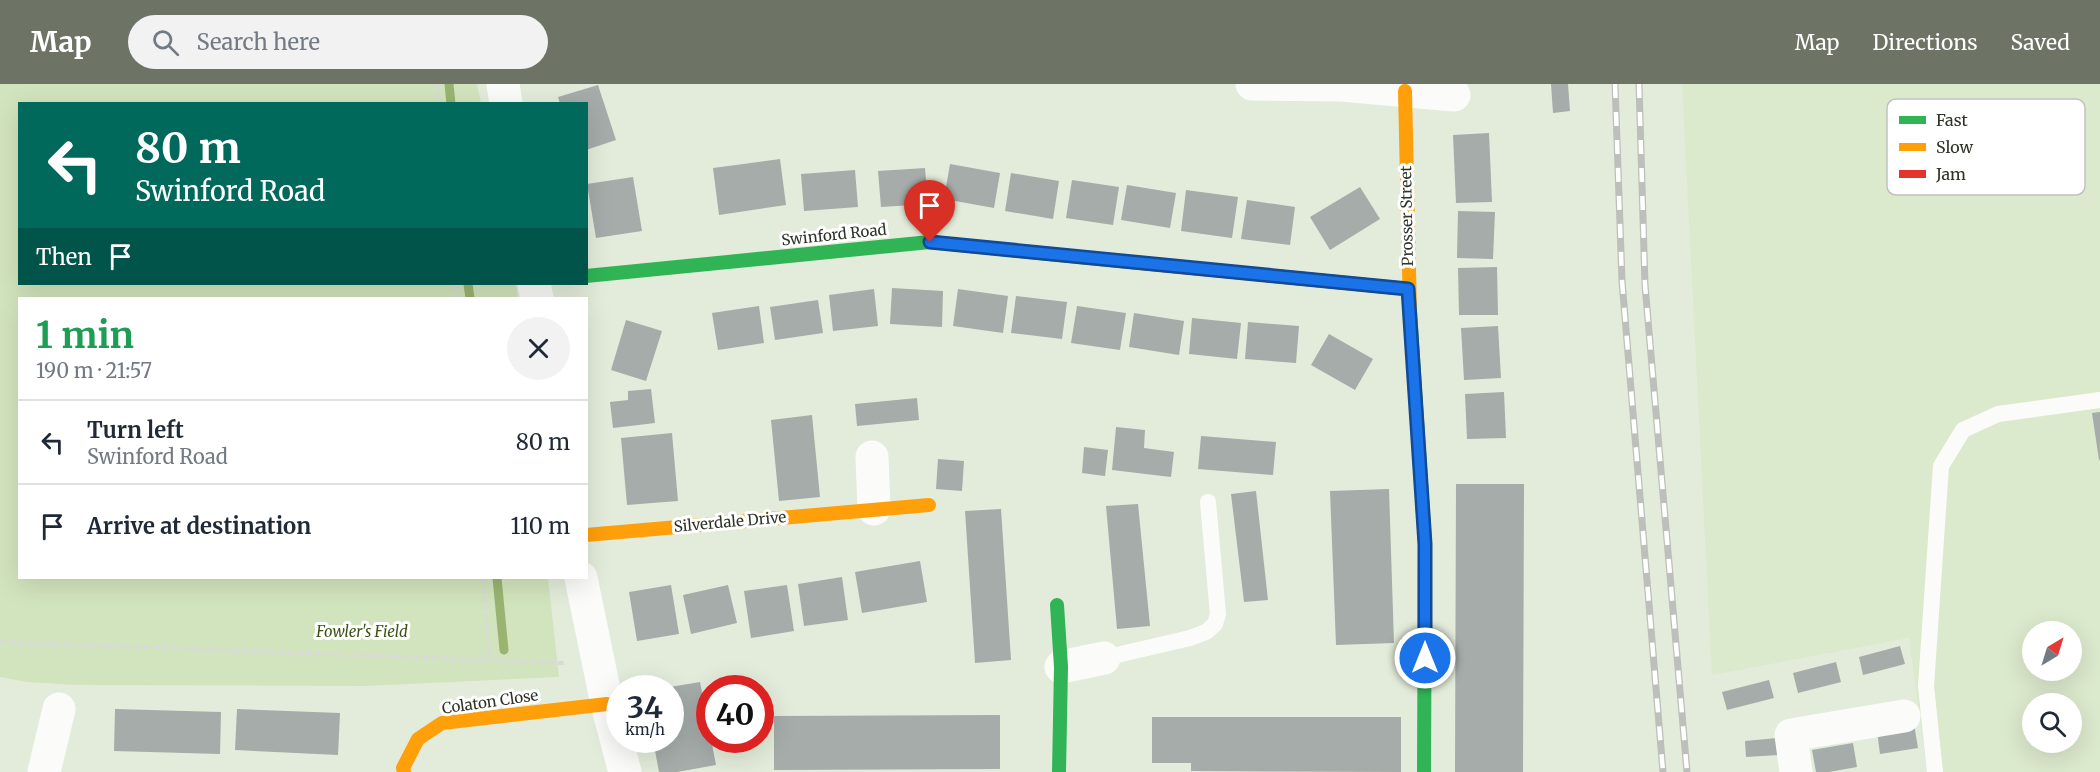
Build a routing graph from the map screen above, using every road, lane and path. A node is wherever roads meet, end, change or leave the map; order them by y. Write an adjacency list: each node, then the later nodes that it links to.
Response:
1 (437, 84): 7 (path)
2 (503, 84): 8 (street)
3 (1252, 84): 4 (street)
4 (1342, 85): 5 (street)
5 (1405, 91): 6 (street); 10 (street, Prosser Street)
6 (1454, 95)
7 (439, 102)
8 (506, 102)
9 (588, 276): 10 (street, Swinford Road)
10 (1408, 289): 34 (street, Prosser Street)
11 (2100, 399): 36 (lane)
12 (872, 457): 15 (street)
13 (1209, 502): 21 (lane)
14 (929, 505): 15 (street, Silverdale Drive)
15 (874, 508): 16 (street, Silverdale Drive)
16 (588, 535)
17 (483, 579): 22 (path)
18 (581, 579): 23 (street)
19 (1057, 605): 24 (street)
20 (0, 642): 22 (path)
21 (1104, 658): 24 (street)
22 (490, 661): 23 (path)
23 (599, 664): 25 (street)
24 (1061, 667): 33 (street)
25 (606, 699)
26 (606, 704): 31 (street, Colaton Close)
27 (59, 709): 30 (street)
28 (1904, 716): 35 (street)
29 (620, 753): 32 (street)
30 (44, 772)
31 (404, 772)
32 (625, 772)
33 (1059, 772)
34 (1424, 772)
35 (1796, 772)
36 (1935, 772)

